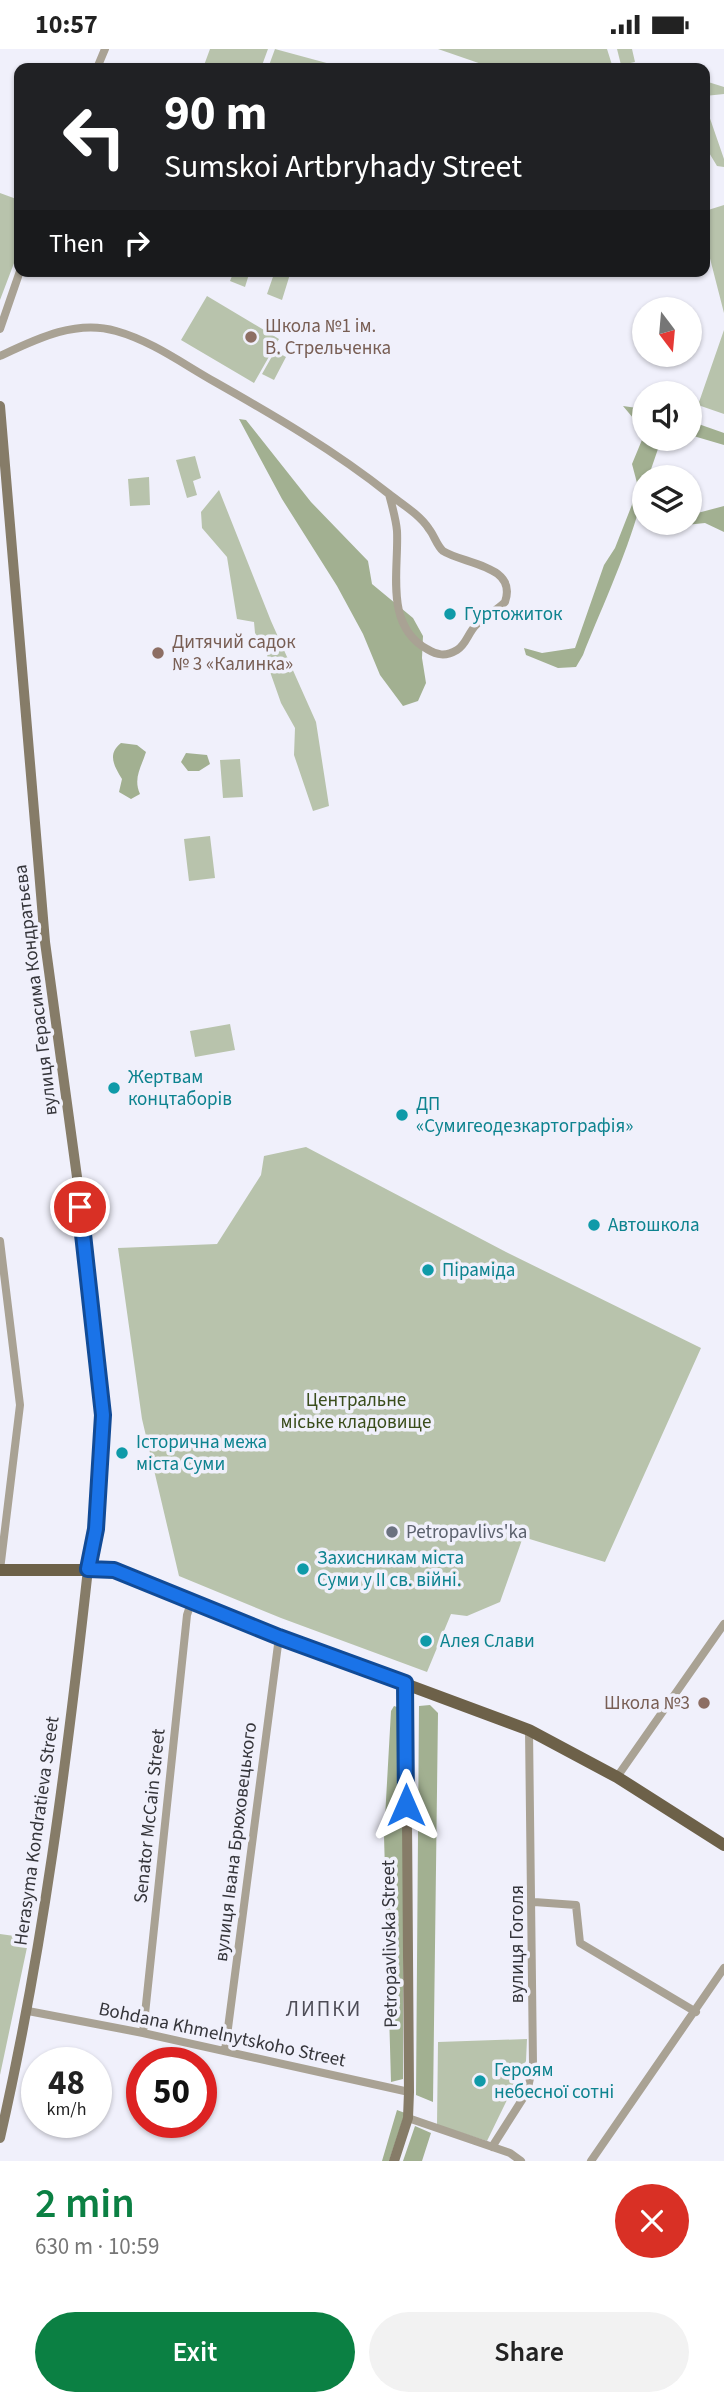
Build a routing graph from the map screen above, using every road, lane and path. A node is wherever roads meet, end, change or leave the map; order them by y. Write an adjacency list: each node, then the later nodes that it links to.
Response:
1 (18, 277): 2 (street)
2 (0, 329)
3 (0, 356): 5 (street)
4 (0, 406): 7 (main road, вулиця Герасима Кондратьєва)
5 (389, 494): 5 (street)
6 (0, 1241): 8 (street)
7 (88, 1569): 8 (main road); 9 (main road); 18 (main road, Herasyma Kondratieva Street)
8 (0, 1570)
9 (191, 1603): 11 (main road); 20 (street, Senator McCain Street)
10 (724, 1624): 14 (street)
11 (279, 1637): 12 (main road); 21 (street, вулиця Івана Брюховецького)
12 (405, 1683): 13 (main road); 22 (main road, Petropavlivska Street)
13 (529, 1730): 14 (main road); 16 (street, вулиця Гоголя)
14 (617, 1777): 15 (main road)
15 (724, 1845)
16 (534, 1902): 19 (street); 25 (street, вулиця Гоголя)
17 (724, 1968): 19 (street)
18 (28, 2011): 20 (street, Bohdana Khmelnytskoho Street); 24 (main road, Herasyma Kondratieva Street)
19 (696, 2012): 28 (street)
20 (144, 2033): 21 (street, Bohdana Khmelnytskoho Street)
21 (225, 2051): 22 (street, Bohdana Khmelnytskoho Street)
22 (410, 2092): 23 (main road, Petropavlivska Street)
23 (408, 2117): 25 (street); 26 (main road, Petropavlivska Street)
24 (0, 2138)
25 (492, 2147): 27 (street)
26 (394, 2161)
27 (521, 2161)
28 (591, 2161)

